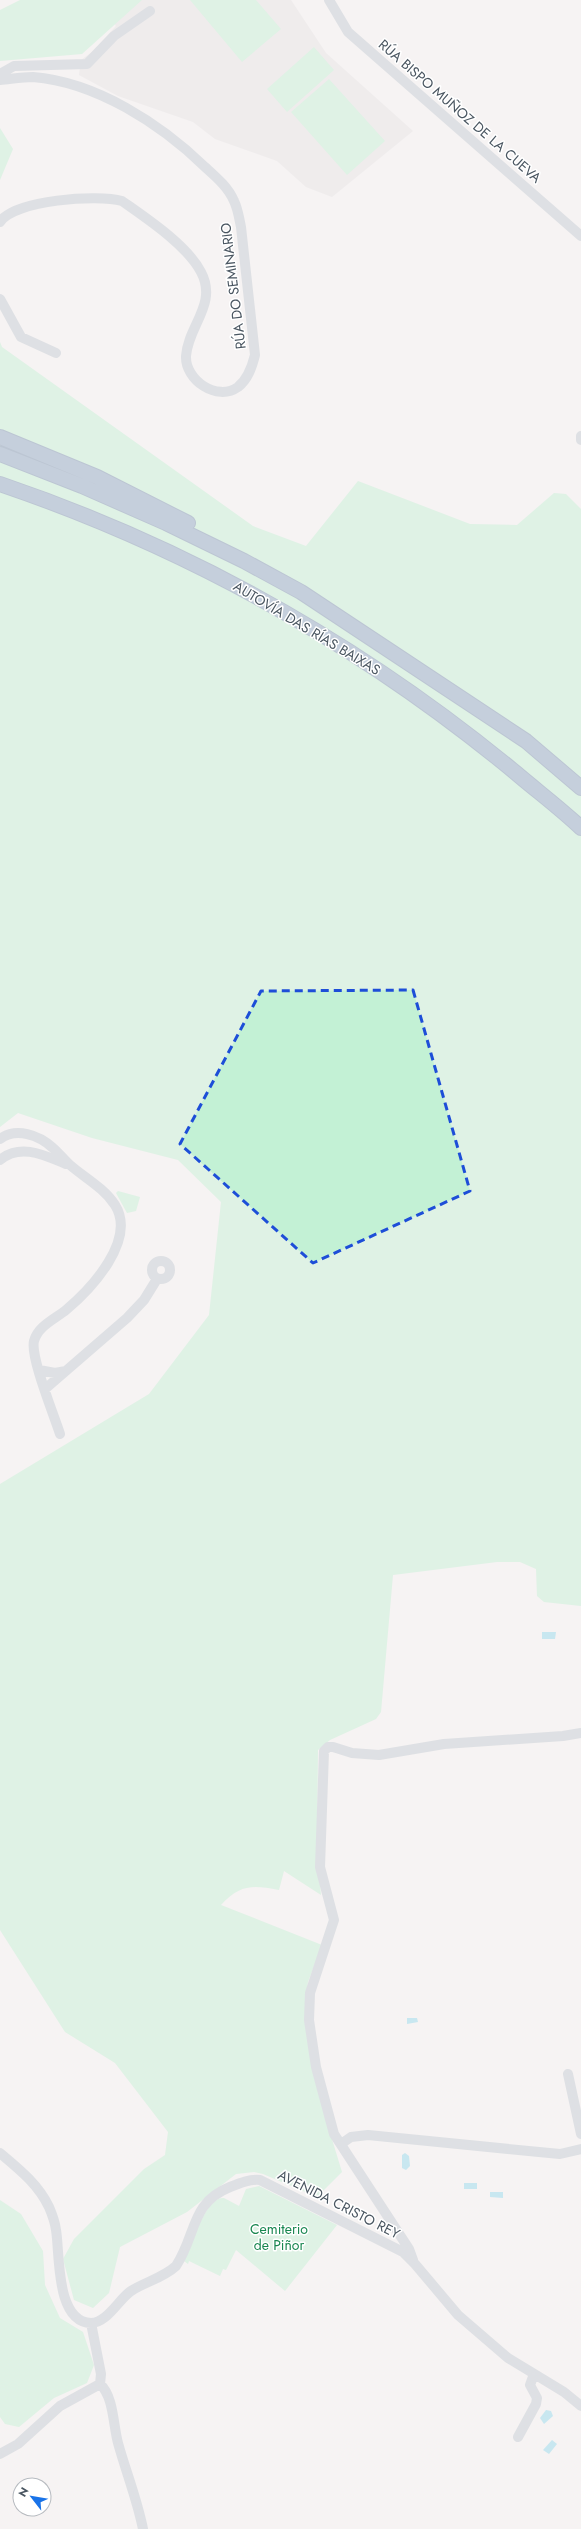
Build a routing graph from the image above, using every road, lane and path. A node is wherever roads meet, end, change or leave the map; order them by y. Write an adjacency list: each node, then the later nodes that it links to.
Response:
1 (329, 0): 6 (street, RÚA BISPO MUÑOZ DE LA CUEVA)
2 (150, 11): 3 (street)
3 (0, 74)
4 (0, 80): 5 (street, RÚA DO SEMINARIO)
5 (0, 222)
6 (581, 236)
7 (0, 299): 8 (street)
8 (56, 353)
9 (581, 436): 11 (street)
10 (0, 437): 14 (highway)
11 (581, 440)
12 (0, 454): 14 (highway, AUTOVÍA DAS RÍAS BAIXAS)
13 (0, 484): 16 (highway, AUTOVÍA DAS RÍAS BAIXAS)
14 (301, 592): 15 (highway, AUTOVÍA DAS RÍAS BAIXAS)
15 (581, 788)
16 (581, 828)
17 (3, 1138): 18 (street); 20 (street)
18 (12, 1152): 19 (street); 20 (street)
19 (0, 1160)
20 (70, 1165): 22 (street)
21 (157, 1279): 23 (street)
22 (39, 1370): 23 (street); 24 (street)
23 (66, 1371): 24 (street)
24 (45, 1389): 25 (street)
25 (60, 1434)
26 (581, 1733): 29 (street)
27 (568, 2074): 28 (street)
28 (581, 2134)
29 (341, 2144): 30 (street); 32 (street)
30 (581, 2149)
31 (0, 2153): 35 (street)
32 (382, 2208): 33 (street); 34 (street)
33 (388, 2244): 34 (street, AVENIDA CRISTO REY); 35 (street, AVENIDA CRISTO REY)
34 (415, 2264): 36 (street, AVENIDA CRISTO REY)
35 (91, 2323): 37 (street)
36 (534, 2374): 38 (street, AVENIDA CRISTO REY); 39 (street)
37 (100, 2384): 40 (street); 41 (street)
38 (581, 2406)
39 (518, 2437)
40 (0, 2454)
41 (143, 2529)

